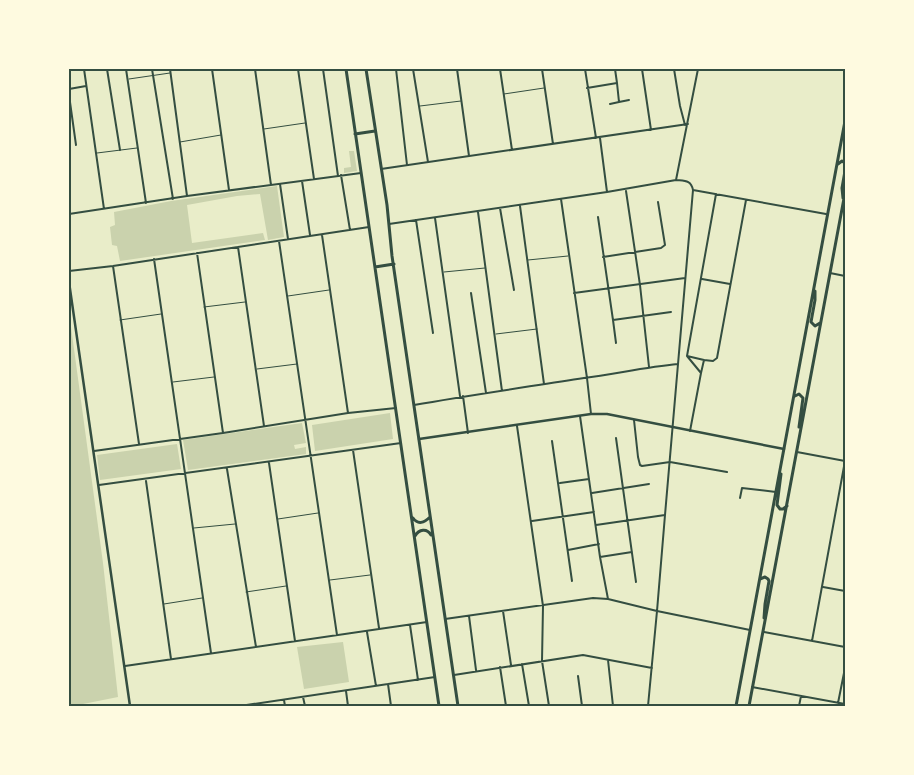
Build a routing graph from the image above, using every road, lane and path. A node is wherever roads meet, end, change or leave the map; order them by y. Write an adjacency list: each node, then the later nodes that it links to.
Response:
1 (84, 69): 26 (street)
2 (107, 69): 51 (street)
3 (126, 69): 24 (street)
4 (152, 69): 23 (street)
5 (170, 69): 22 (street)
6 (212, 69): 44 (street)
7 (255, 69): 40 (street)
8 (298, 69): 38 (street)
9 (323, 69): 62 (street)
10 (346, 69): 43 (main road)
11 (366, 69): 42 (main road)
12 (396, 69): 57 (street)
13 (413, 69): 36 (street)
14 (457, 69): 33 (street)
15 (500, 69): 31 (street)
16 (542, 69): 27 (street)
17 (585, 69): 28 (street)
18 (615, 69): 25 (street)
19 (642, 69): 41 (street)
20 (674, 69): 39 (street)
21 (698, 69): 39 (street)
22 (170, 73): 23 (street); 47 (street)
23 (153, 76): 24 (street); 75 (street)
24 (128, 80): 50 (street)
25 (616, 83): 28 (street); 34 (street)
26 (86, 86): 29 (street); 53 (street)
27 (545, 88): 31 (street); 48 (street)
28 (588, 88): 45 (street)
29 (69, 89)
30 (69, 94): 49 (street)
31 (504, 94): 52 (street)
32 (629, 100): 34 (street)
33 (462, 101): 36 (street); 54 (street)
34 (619, 102): 35 (street)
35 (610, 104)
36 (418, 106): 55 (street)
37 (845, 121): 58 (main road)
38 (306, 123): 40 (street); 63 (street)
39 (686, 125): 41 (street); 64 (street)
40 (264, 129): 67 (street)
41 (651, 130): 46 (street)
42 (375, 131): 43 (main road); 59 (main road)
43 (355, 134): 61 (main road)
44 (222, 135): 47 (street); 68 (street)
45 (596, 138): 46 (street); 48 (street)
46 (600, 138): 71 (street)
47 (180, 142): 74 (street)
48 (553, 144): 52 (street)
49 (76, 145)
50 (138, 148): 51 (street); 79 (street)
51 (120, 150): 53 (street)
52 (512, 150): 54 (street)
53 (96, 153): 83 (street)
54 (469, 156): 55 (street)
55 (428, 162): 57 (street)
56 (845, 163): 58 (main road)
57 (407, 165): 59 (street)
58 (837, 165): 86 (main road)
59 (381, 169): 91 (main road)
60 (845, 171): 81 (main road)
61 (361, 173): 62 (street); 92 (main road)
62 (339, 176): 63 (street); 93 (street)
63 (314, 179): 65 (street)
64 (676, 180): 69 (street); 70 (street)
65 (302, 181): 66 (street); 95 (street)
66 (280, 184): 67 (street); 96 (street)
67 (272, 185): 68 (street)
68 (229, 190): 74 (street)
69 (626, 190): 71 (street); 99 (street)
70 (694, 190): 73 (street); 113 (street)
71 (607, 192): 76 (street)
72 (845, 193): 81 (main road)
73 (716, 194): 77 (street); 114 (street)
74 (188, 196): 75 (street)
75 (173, 199): 79 (street)
76 (561, 199): 80 (street); 101 (street)
77 (746, 200): 86 (street); 116 (street)
78 (658, 202): 99 (street)
79 (146, 203): 83 (street)
80 (520, 205): 82 (street); 104 (street)
81 (843, 206): 89 (main road)
82 (500, 208): 84 (street); 121 (street)
83 (104, 209): 85 (street)
84 (478, 211): 87 (street); 108 (street)
85 (69, 214)
86 (828, 214): 118 (main road)
87 (435, 217): 90 (street); 110 (street)
88 (598, 217): 102 (street)
89 (843, 217): 111 (main road)
90 (416, 220): 91 (street); 134 (street)
91 (389, 224): 105 (main road)
92 (369, 227): 93 (street); 107 (main road)
93 (350, 230): 94 (street)
94 (322, 234): 95 (street); 120 (street)
95 (310, 235): 96 (street)
96 (288, 239): 97 (street)
97 (279, 241): 98 (street); 124 (street)
98 (238, 247): 100 (street); 125 (street)
99 (635, 252): 102 (street); 117 (street)
100 (197, 253): 103 (street); 126 (street)
101 (569, 255): 104 (street); 123 (street)
102 (603, 257): 119 (street)
103 (154, 259): 106 (street); 128 (street)
104 (528, 260): 133 (street)
105 (394, 264): 107 (main road); 152 (main road)
106 (113, 266): 109 (street); 130 (street)
107 (375, 267): 153 (main road)
108 (486, 268): 110 (street); 135 (street)
109 (69, 271)
110 (443, 272): 150 (street)
111 (830, 273): 112 (street); 132 (main road)
112 (845, 276)
113 (685, 278): 117 (street); 140 (street)
114 (702, 279): 116 (street); 137 (street)
115 (69, 282): 174 (street)
116 (730, 284): 138 (street)
117 (640, 285): 119 (street); 129 (street)
118 (814, 286): 132 (main road); 151 (main road)
119 (608, 289): 123 (street); 131 (street)
120 (330, 290): 124 (street); 154 (street)
121 (514, 290)
122 (471, 293): 149 (street)
123 (574, 293): 145 (street)
124 (288, 296): 139 (street)
125 (246, 302): 126 (street); 142 (street)
126 (204, 307): 144 (street)
127 (671, 312): 129 (street)
128 (162, 314): 130 (street); 146 (street)
129 (644, 316): 131 (street); 141 (street)
130 (120, 320): 171 (street)
131 (613, 320): 136 (street)
132 (821, 323): 168 (main road)
133 (537, 328): 135 (street); 147 (street)
134 (433, 333)
135 (495, 334): 148 (street)
136 (616, 343)
137 (687, 356): 138 (street); 143 (street)
138 (704, 360): 143 (street)
139 (298, 364): 142 (street); 157 (street)
140 (678, 364): 141 (street); 161 (street)
141 (649, 367): 145 (street)
142 (256, 370): 159 (street)
143 (700, 373): 162 (street)
144 (214, 377): 146 (street); 163 (street)
145 (587, 378): 147 (street); 155 (street)
146 (172, 382): 166 (street)
147 (544, 384): 148 (street)
148 (502, 391): 149 (street)
149 (486, 393): 150 (street)
150 (461, 396): 152 (street); 164 (street)
151 (794, 397): 168 (main road); 173 (main road)
152 (414, 404): 167 (main road)
153 (396, 408): 154 (street); 170 (main road)
154 (348, 413): 157 (street)
155 (591, 414): 156 (street); 158 (street)
156 (580, 416): 160 (street); 184 (street)
157 (306, 420): 159 (street); 176 (street)
158 (634, 420): 161 (street); 179 (street)
159 (264, 426): 163 (street)
160 (517, 426): 164 (street); 202 (street)
161 (673, 427): 162 (street); 179 (street)
162 (690, 431): 173 (street)
163 (222, 433): 166 (street)
164 (468, 433): 167 (street)
165 (616, 438): 189 (street)
166 (181, 439): 171 (street); 183 (street)
167 (419, 440): 198 (main road)
168 (799, 440): 175 (main road)
169 (552, 441): 186 (street)
170 (401, 443): 172 (street); 197 (main road)
171 (139, 444): 174 (street)
172 (352, 449): 176 (street); 212 (street)
173 (784, 450): 180 (main road)
174 (93, 451): 188 (street)
175 (797, 452): 177 (street); 193 (main road)
176 (311, 456): 178 (street); 195 (street)
177 (845, 461): 218 (street)
178 (269, 462): 181 (street); 200 (street)
179 (670, 462): 182 (street); 196 (street)
180 (782, 464): 190 (main road); 193 (main road)
181 (227, 468): 183 (street); 203 (street)
182 (727, 472)
183 (185, 474): 185 (street); 205 (street)
184 (589, 479): 186 (street); 191 (street)
185 (146, 480): 188 (street); 223 (street)
186 (559, 483): 199 (street)
187 (649, 484): 189 (street)
188 (98, 486): 246 (street)
189 (623, 488): 191 (street); 201 (street)
190 (776, 492): 192 (street); 213 (main road)
191 (592, 493): 194 (street)
192 (740, 498)
193 (787, 506): 233 (main road)
194 (594, 512): 199 (street); 204 (street)
195 (319, 513): 200 (street); 214 (street)
196 (665, 514): 201 (street); 226 (street)
197 (411, 515): 198 (main road); 206 (main road)
198 (430, 516): 207 (main road)
199 (564, 517): 202 (street); 209 (street)
200 (277, 519): 217 (street)
201 (628, 520): 204 (street); 210 (street)
202 (531, 521): 224 (street)
203 (236, 524): 205 (street); 220 (street)
204 (596, 525): 208 (street)
205 (193, 528): 221 (street)
206 (415, 537): 207 (main road); 229 (main road)
207 (433, 538): 228 (main road)
208 (599, 544): 209 (street); 211 (street)
209 (568, 550): 215 (street)
210 (632, 552): 211 (street); 216 (street)
211 (600, 556): 222 (street)
212 (371, 575): 214 (street); 231 (street)
213 (760, 579): 232 (main road); 233 (main road)
214 (329, 580): 235 (street)
215 (572, 581)
216 (636, 582)
217 (287, 586): 220 (street); 236 (street)
218 (822, 587): 219 (street); 237 (street)
219 (845, 591)
220 (246, 592): 238 (street)
221 (203, 598): 223 (street); 240 (street)
222 (608, 599): 224 (street); 226 (street)
223 (163, 604): 241 (street)
224 (544, 606): 225 (street); 243 (street)
225 (503, 611): 227 (street); 245 (street)
226 (657, 611): 232 (street); 248 (street)
227 (468, 616): 228 (street); 250 (street)
228 (445, 619): 251 (main road)
229 (427, 622): 230 (street); 253 (main road)
230 (410, 624): 231 (street); 254 (street)
231 (379, 628): 234 (street)
232 (750, 630): 279 (main road)
233 (764, 630): 237 (street); 257 (main road)
234 (367, 631): 235 (street); 256 (street)
235 (337, 635): 236 (street)
236 (295, 641): 238 (street)
237 (812, 641): 239 (street)
238 (256, 647): 240 (street)
239 (845, 648)
240 (211, 653): 241 (street)
241 (171, 659): 246 (street)
242 (608, 660): 243 (street); 248 (street); 277 (street)
243 (542, 661): 244 (street); 275 (street)
244 (522, 664): 245 (street); 274 (street)
245 (511, 665): 247 (street)
246 (124, 666): 265 (street)
247 (500, 667): 250 (street); 273 (street)
248 (652, 668): 278 (street)
249 (845, 668): 262 (street)
250 (476, 671): 251 (street)
251 (453, 675): 272 (main road)
252 (578, 676): 276 (street)
253 (435, 677): 254 (street); 271 (main road)
254 (418, 680): 255 (street)
255 (388, 684): 256 (street); 270 (street)
256 (376, 686): 258 (street)
257 (752, 687): 259 (street); 280 (main road)
258 (346, 691): 260 (street); 269 (street)
259 (801, 696): 262 (street); 281 (street)
260 (304, 697): 261 (street); 268 (street)
261 (284, 700): 263 (street); 267 (street)
262 (838, 703): 264 (street)
263 (262, 705): 266 (street)
264 (844, 705)
265 (130, 706)
266 (240, 706)
267 (285, 706)
268 (305, 706)
269 (348, 706)
270 (391, 706)
271 (439, 706)
272 (457, 706)
273 (506, 706)
274 (529, 706)
275 (549, 706)
276 (582, 706)
277 (614, 706)
278 (648, 706)
279 (737, 706)
280 (749, 706)
281 (799, 706)

